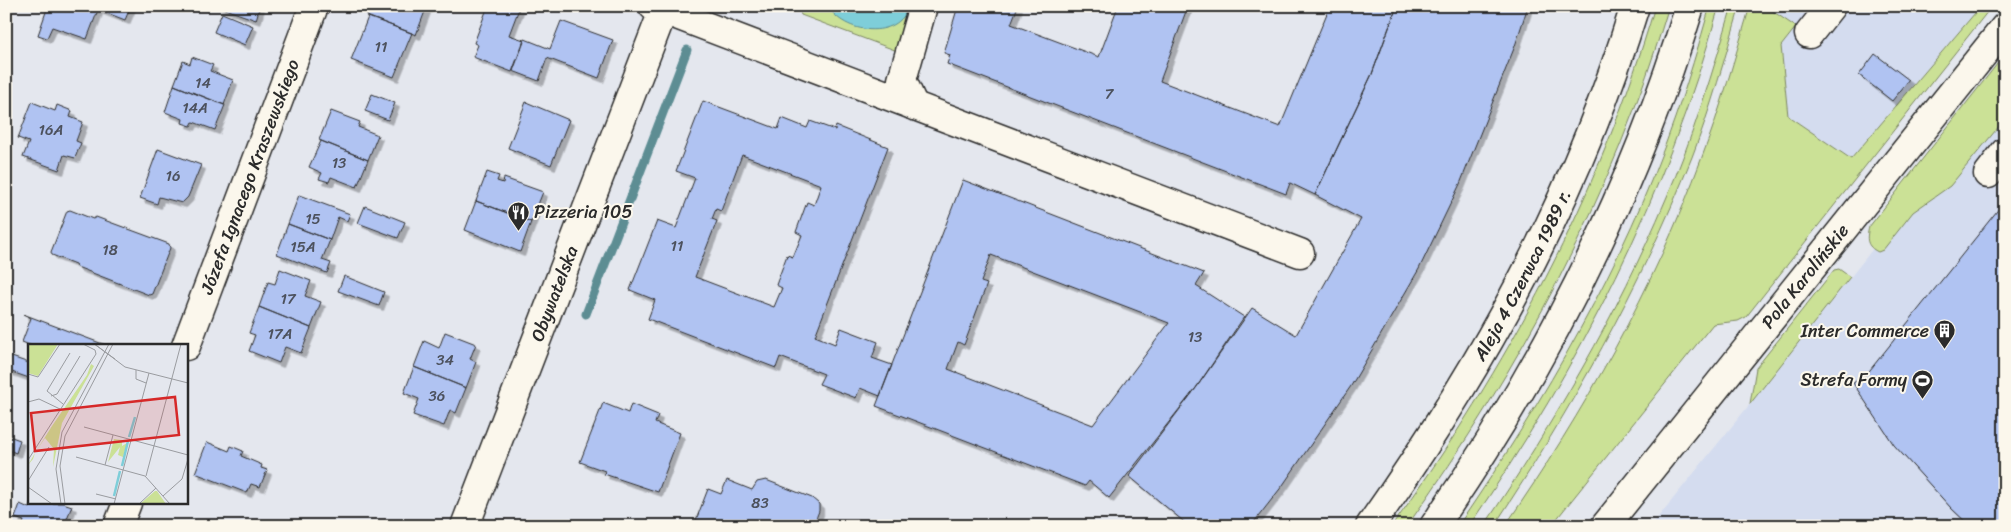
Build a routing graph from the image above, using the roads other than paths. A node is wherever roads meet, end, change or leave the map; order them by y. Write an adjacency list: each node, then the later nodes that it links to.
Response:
1 (314, 6): 13 (street, Józefa Ignacego Kraszewskiego)
2 (923, 6): 9 (street)
3 (1635, 6): 17 (street, Aleja 4 Czerwca 1989 r.)
4 (1690, 6): 18 (street)
5 (1831, 6): 8 (street)
6 (660, 8): 9 (street); 16 (street, Obywatelska)
7 (2005, 27): 19 (street, Pola Karolińskie)
8 (1809, 34)
9 (914, 106): 12 (street)
10 (2005, 152): 11 (street)
11 (1988, 174)
12 (1300, 253)
13 (187, 344)
14 (127, 504): 15 (street)
15 (118, 526)
16 (465, 526)
17 (1370, 526)
18 (1434, 526)
19 (1605, 526)

